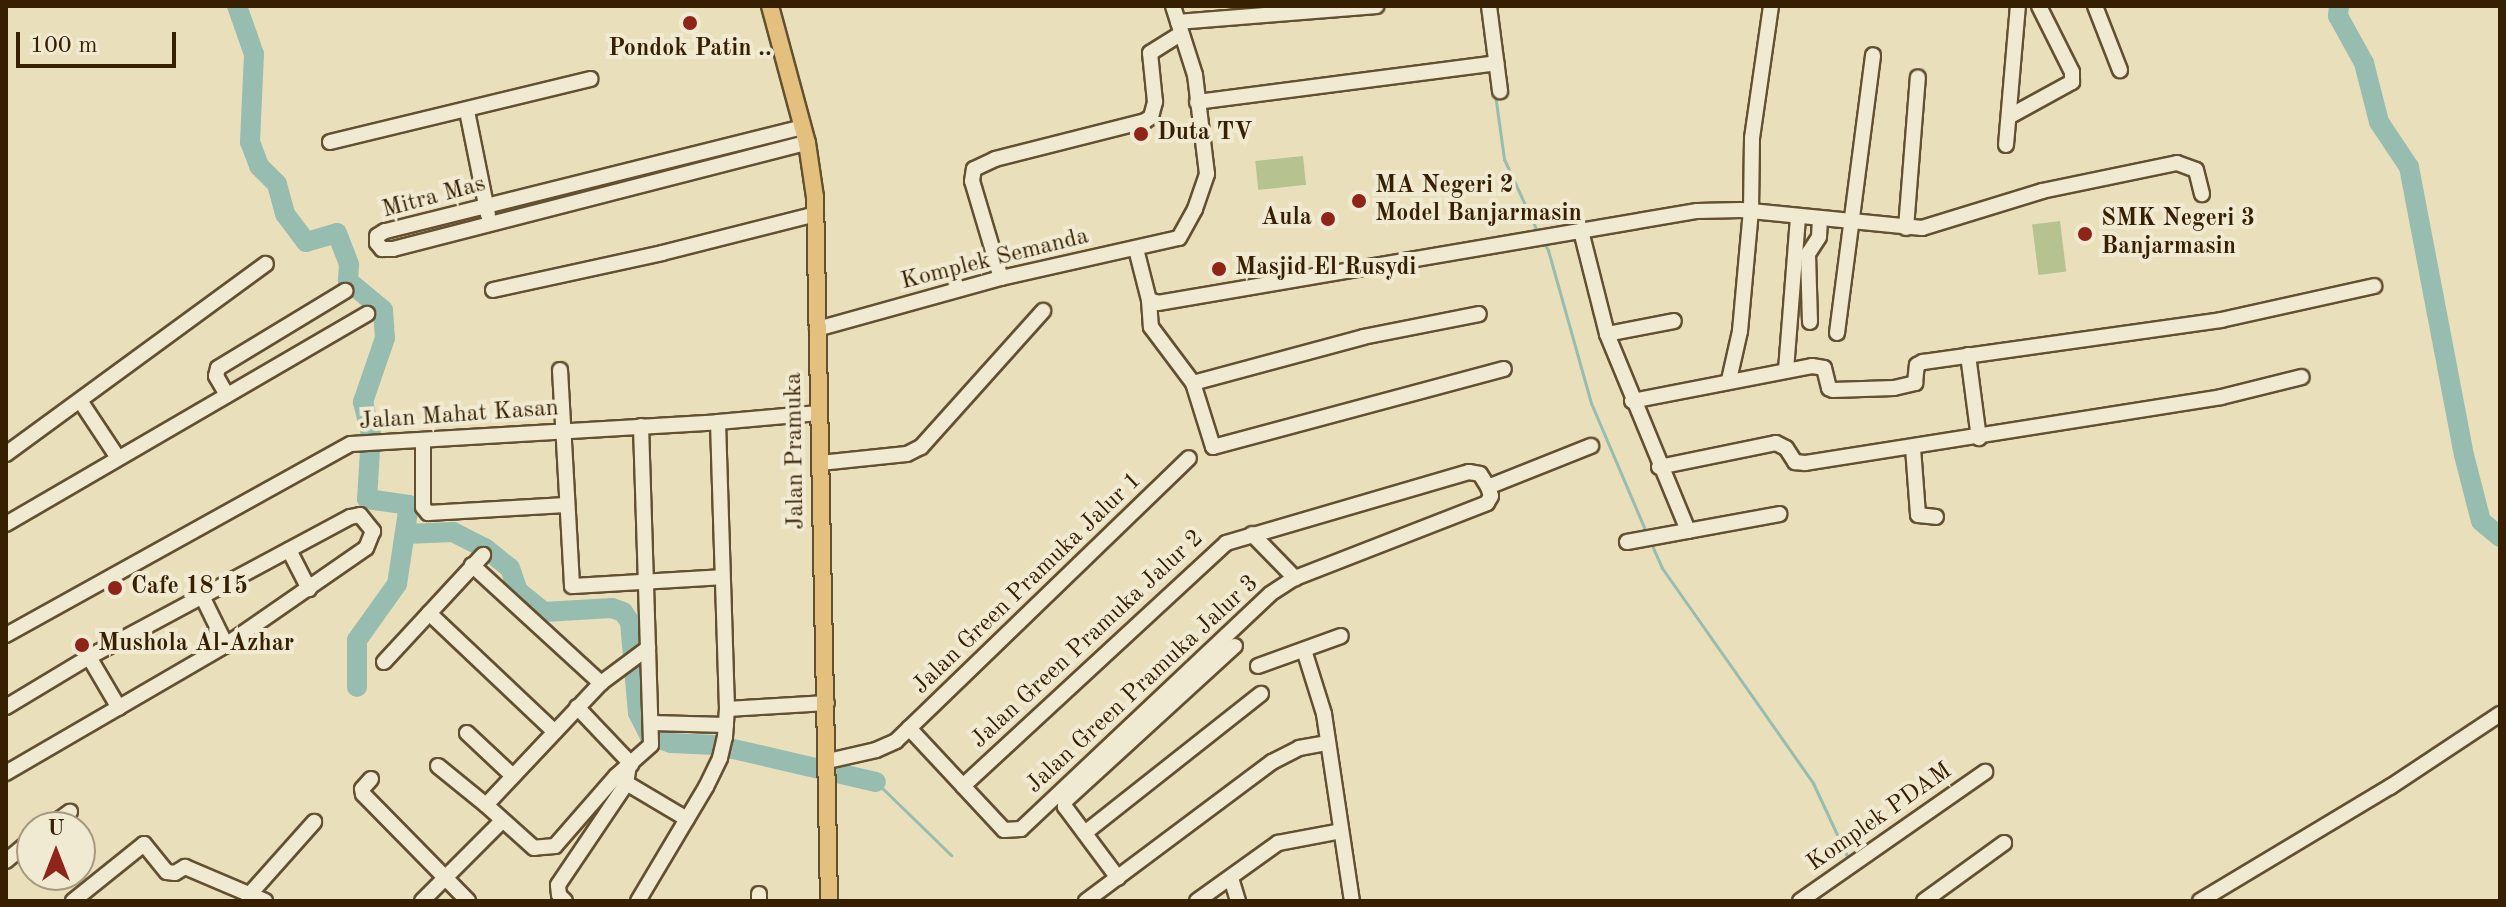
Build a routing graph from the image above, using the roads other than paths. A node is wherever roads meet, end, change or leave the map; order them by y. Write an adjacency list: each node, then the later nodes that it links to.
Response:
1 (770, 6): 20 (main road, Jalan Pramuka)
2 (1173, 6): 10 (street)
3 (1365, 6): 9 (street)
4 (1489, 6): 12 (street)
5 (1771, 6): 26 (street)
6 (2018, 6): 19 (street)
7 (2039, 6): 19 (street)
8 (2095, 6): 13 (street)
9 (1214, 12): 10 (street)
10 (1179, 28): 17 (street); 36 (street)
11 (1873, 55): 30 (street)
12 (1491, 63): 16 (street); 17 (street)
13 (2120, 70)
14 (1918, 77): 32 (street)
15 (591, 79): 18 (street)
16 (1500, 91)
17 (1197, 102): 34 (street, Komplek Semanda)
18 (467, 111): 21 (street); 25 (street)
19 (2010, 116): 22 (street)
20 (805, 135): 23 (street, Mitra Mas); 27 (main road, Jalan Pramuka)
21 (330, 142)
22 (2006, 145)
23 (617, 183): 25 (street, Mitra Mas); 31 (street, Mitra Mas)
24 (2202, 194): 32 (street)
25 (487, 206): 31 (street); 31 (street, Mitra Mas)
26 (1751, 211): 28 (street); 33 (street); 54 (street)
27 (816, 214): 38 (street); 46 (main road, Jalan Pramuka)
28 (1798, 216): 29 (street); 52 (street)
29 (1820, 218): 30 (street); 45 (street)
30 (1853, 221): 32 (street); 47 (street)
31 (489, 223)
32 (1906, 228)
33 (1581, 231): 40 (street); 48 (street)
34 (1136, 249): 36 (street, Komplek Semanda); 40 (street)
35 (266, 264): 58 (street)
36 (1001, 278): 46 (street, Komplek Semanda)
37 (2374, 286): 49 (street)
38 (493, 290)
39 (345, 291): 56 (street)
40 (1149, 300): 55 (street)
41 (1043, 311): 70 (street)
42 (367, 314): 56 (street)
43 (1479, 314): 55 (street)
44 (1674, 321): 48 (street)
45 (1810, 322)
46 (817, 329): 59 (main road, Jalan Pramuka)
47 (1837, 333)
48 (1607, 334): 57 (street)
49 (1968, 355): 52 (street); 63 (street)
50 (1504, 369): 55 (street)
51 (560, 370): 62 (street)
52 (1786, 370): 54 (street)
53 (2302, 377): 63 (street)
54 (1729, 380): 57 (street)
55 (1193, 383)
56 (227, 395): 68 (street)
57 (1632, 401): 71 (street)
58 (81, 402): 67 (street); 68 (street)
59 (819, 413): 60 (street, Jalan Mahat Kasan); 70 (main road, Jalan Pramuka)
60 (718, 422): 61 (street, Jalan Mahat Kasan); 81 (street)
61 (641, 426): 62 (street, Jalan Mahat Kasan); 83 (street)
62 (564, 431): 64 (street, Jalan Mahat Kasan); 73 (street)
63 (1979, 438): 66 (street)
64 (423, 440): 73 (street); 87 (street, Jalan Mahat Kasan)
65 (1591, 446): 72 (street)
66 (1913, 448): 71 (street); 75 (street)
67 (6, 454)
68 (118, 458): 76 (street)
69 (1189, 458): 104 (street, Jalan Green Pramuka Jalur 1)
70 (820, 463): 98 (main road, Jalan Pramuka)
71 (1659, 467): 77 (street)
72 (1488, 487): 78 (street, Jalan Green Pramuka Jalur 2); 82 (street, Jalan Green Pramuka Jalur 3)
73 (566, 505): 83 (street)
74 (1779, 514): 77 (street)
75 (1936, 517)
76 (6, 524)
77 (1688, 531): 79 (street)
78 (1252, 534): 82 (street); 118 (street, Jalan Green Pramuka Jalur 2)
79 (1627, 542)
80 (289, 550): 84 (street); 84 (street); 85 (street)
81 (722, 577): 83 (street); 102 (street)
82 (1295, 578): 118 (street, Jalan Green Pramuka Jalur 3)
83 (646, 583): 92 (street)
84 (309, 589): 89 (street)
85 (202, 596): 89 (street); 93 (street)
86 (429, 613): 94 (street); 96 (street); 106 (street)
87 (6, 635)
88 (1341, 636): 91 (street)
89 (226, 645): 101 (street)
90 (1235, 646): 124 (street)
91 (1304, 650): 95 (street); 109 (street)
92 (639, 654): 96 (street); 107 (street)
93 (89, 657): 99 (street); 101 (street)
94 (384, 662)
95 (1258, 666)
96 (601, 683): 100 (street)
97 (1261, 694): 124 (street)
98 (827, 703): 102 (street); 110 (main road, Jalan Pramuka)
99 (6, 707)
100 (577, 707): 106 (street); 111 (street)
101 (119, 708): 114 (street)
102 (727, 709): 105 (street)
103 (2500, 714): 143 (street)
104 (909, 728): 110 (street, Jalan Green Pramuka Jalur 1); 118 (street)
105 (725, 731): 107 (street); 120 (street)
106 (555, 732): 115 (street)
107 (652, 732): 111 (street)
108 (467, 733): 115 (street)
109 (1328, 743): 123 (street); 126 (street)
110 (828, 764): 136 (main road, Jalan Pramuka)
111 (630, 765): 117 (street)
112 (438, 766): 119 (street)
113 (1985, 772): 141 (street, Komplek PDAM)
114 (6, 773)
115 (513, 776): 119 (street)
116 (371, 779): 128 (street)
117 (621, 780): 120 (street); 122 (street); 134 (street)
118 (963, 786)
119 (486, 805): 122 (street)
120 (687, 819): 135 (street)
121 (314, 822): 129 (street)
122 (501, 822): 128 (street)
123 (1341, 831): 127 (street); 140 (street)
124 (1086, 832): 126 (street)
125 (2004, 843): 142 (street)
126 (1118, 878): 137 (street)
127 (1231, 878): 138 (street); 139 (street)
128 (446, 879): 132 (street); 133 (street)
129 (249, 895): 130 (street); 131 (street)
130 (81, 899)
131 (265, 901)
132 (422, 901)
133 (468, 901)
134 (565, 901)
135 (638, 901)
136 (829, 901)
137 (1086, 901)
138 (1197, 901)
139 (1238, 901)
140 (1352, 901)
141 (1800, 901)
142 (1924, 901)
143 (2200, 901)

